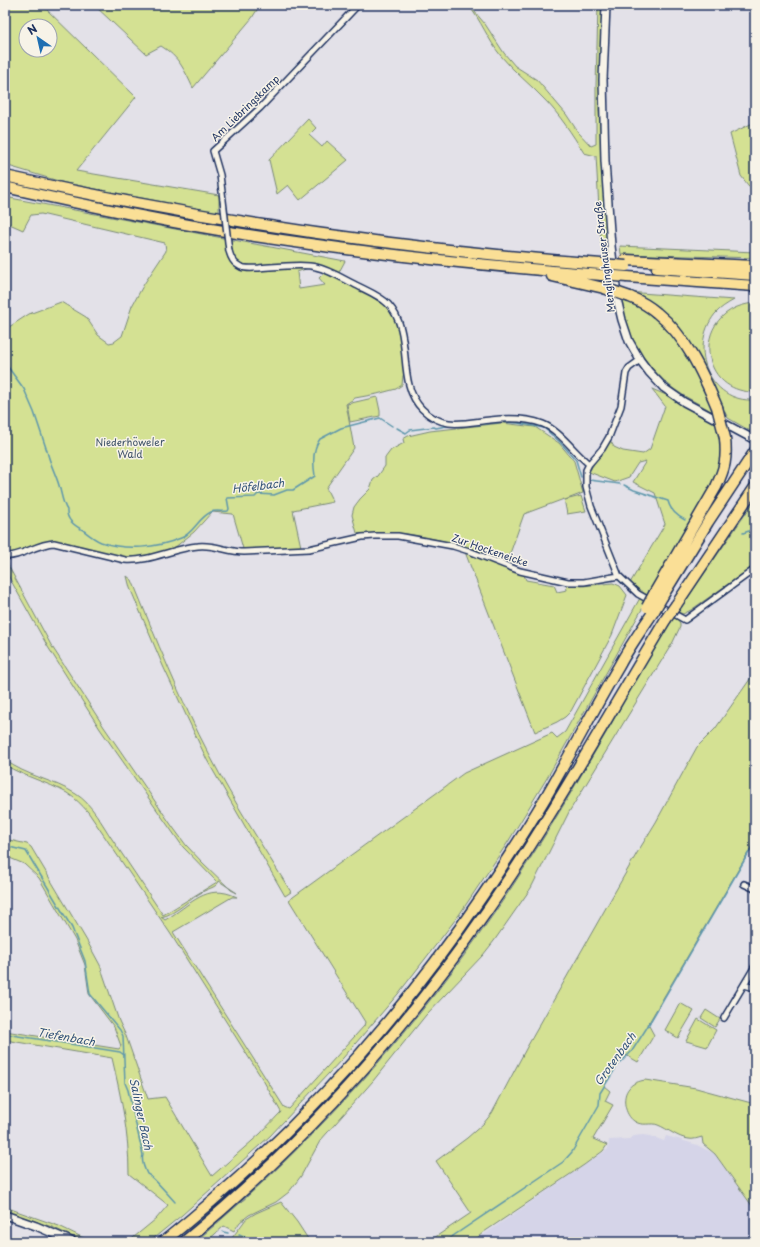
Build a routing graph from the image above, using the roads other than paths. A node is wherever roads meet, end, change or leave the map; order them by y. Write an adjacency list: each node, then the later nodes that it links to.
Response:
1 (358, 5): 13 (street, Am Liebringskamp, bridge)
2 (606, 5): 10 (street, Menglinghauser Straße)
3 (5, 176): 5 (highway, bridge)
4 (5, 187): 7 (highway)
5 (625, 263): 6 (highway); 8 (highway)
6 (755, 266)
7 (503, 267): 9 (highway, bridge); 18 (highway, bridge)
8 (755, 275)
9 (755, 286)
10 (640, 360): 11 (street, Menglinghauser Straße); 13 (street)
11 (755, 440)
12 (755, 451): 18 (highway)
13 (589, 464): 17 (street)
14 (755, 487): 28 (highway, bridge)
15 (5, 556): 17 (street, Zur Hockeneicke)
16 (755, 569): 17 (street)
17 (619, 576)
18 (659, 595): 27 (highway, bridge)
19 (744, 884): 20 (street)
20 (755, 889)
21 (755, 966): 22 (street)
22 (744, 985): 23 (street); 24 (street)
23 (755, 988)
24 (724, 1018)
25 (5, 1215): 26 (street)
26 (73, 1242)
27 (163, 1242)
28 (184, 1242)

